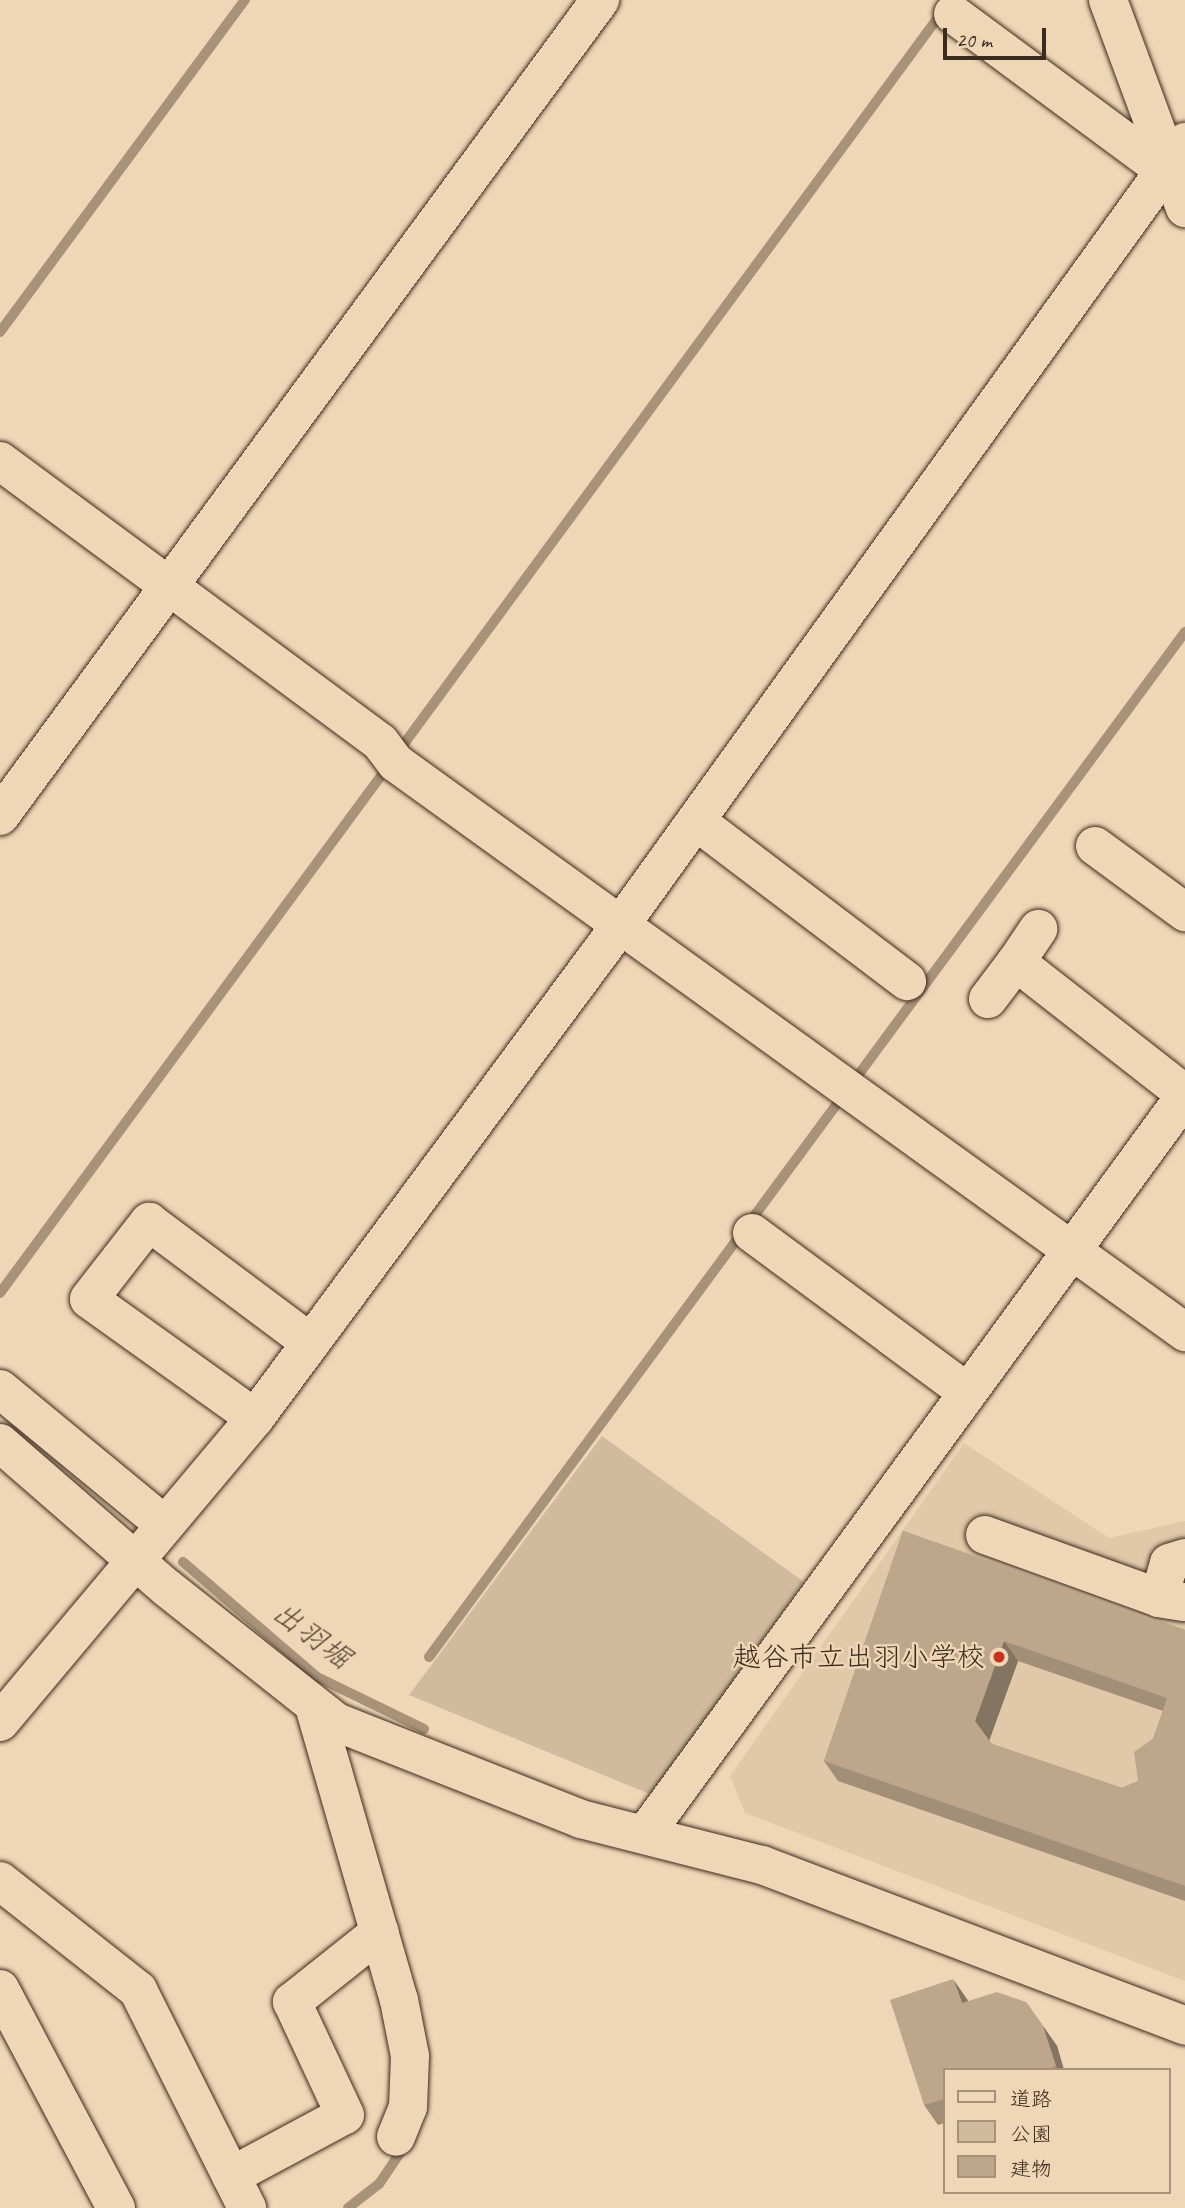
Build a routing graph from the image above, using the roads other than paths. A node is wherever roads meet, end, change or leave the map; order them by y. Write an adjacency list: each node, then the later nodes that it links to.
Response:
1 (600, 0): 7 (street)
2 (1108, 0): 4 (street)
3 (953, 14): 4 (street)
4 (1173, 159): 5 (street); 9 (street)
5 (1185, 208)
6 (0, 461): 7 (street)
7 (170, 587): 8 (street); 12 (street)
8 (0, 816)
9 (696, 821): 12 (street); 15 (street)
10 (1096, 846): 11 (street)
11 (1185, 912)
12 (622, 923): 19 (street); 21 (street)
13 (1038, 929): 14 (street)
14 (1016, 962): 16 (street); 17 (street)
15 (907, 981)
16 (988, 999)
17 (1185, 1095): 19 (street)
18 (752, 1234): 23 (street)
19 (1070, 1251): 20 (street); 23 (street)
20 (1185, 1332)
21 (311, 1343): 24 (street); 24 (street)
22 (0, 1388): 26 (street)
23 (964, 1390): 33 (street)
24 (255, 1418): 26 (street)
25 (0, 1443): 28 (street)
26 (164, 1524): 28 (street)
27 (985, 1535): 30 (street)
28 (134, 1558): 31 (street); 32 (street)
29 (1185, 1558): 30 (street)
30 (1172, 1600)
31 (314, 1706): 33 (street); 35 (street)
32 (0, 1722)
33 (645, 1834): 37 (street)
34 (0, 1881): 40 (street)
35 (380, 1932): 39 (street); 40 (street)
36 (0, 1989): 38 (street)
37 (1185, 2026)
38 (13, 2040): 41 (street)
39 (396, 2137)
40 (239, 2192)
41 (116, 2208)

